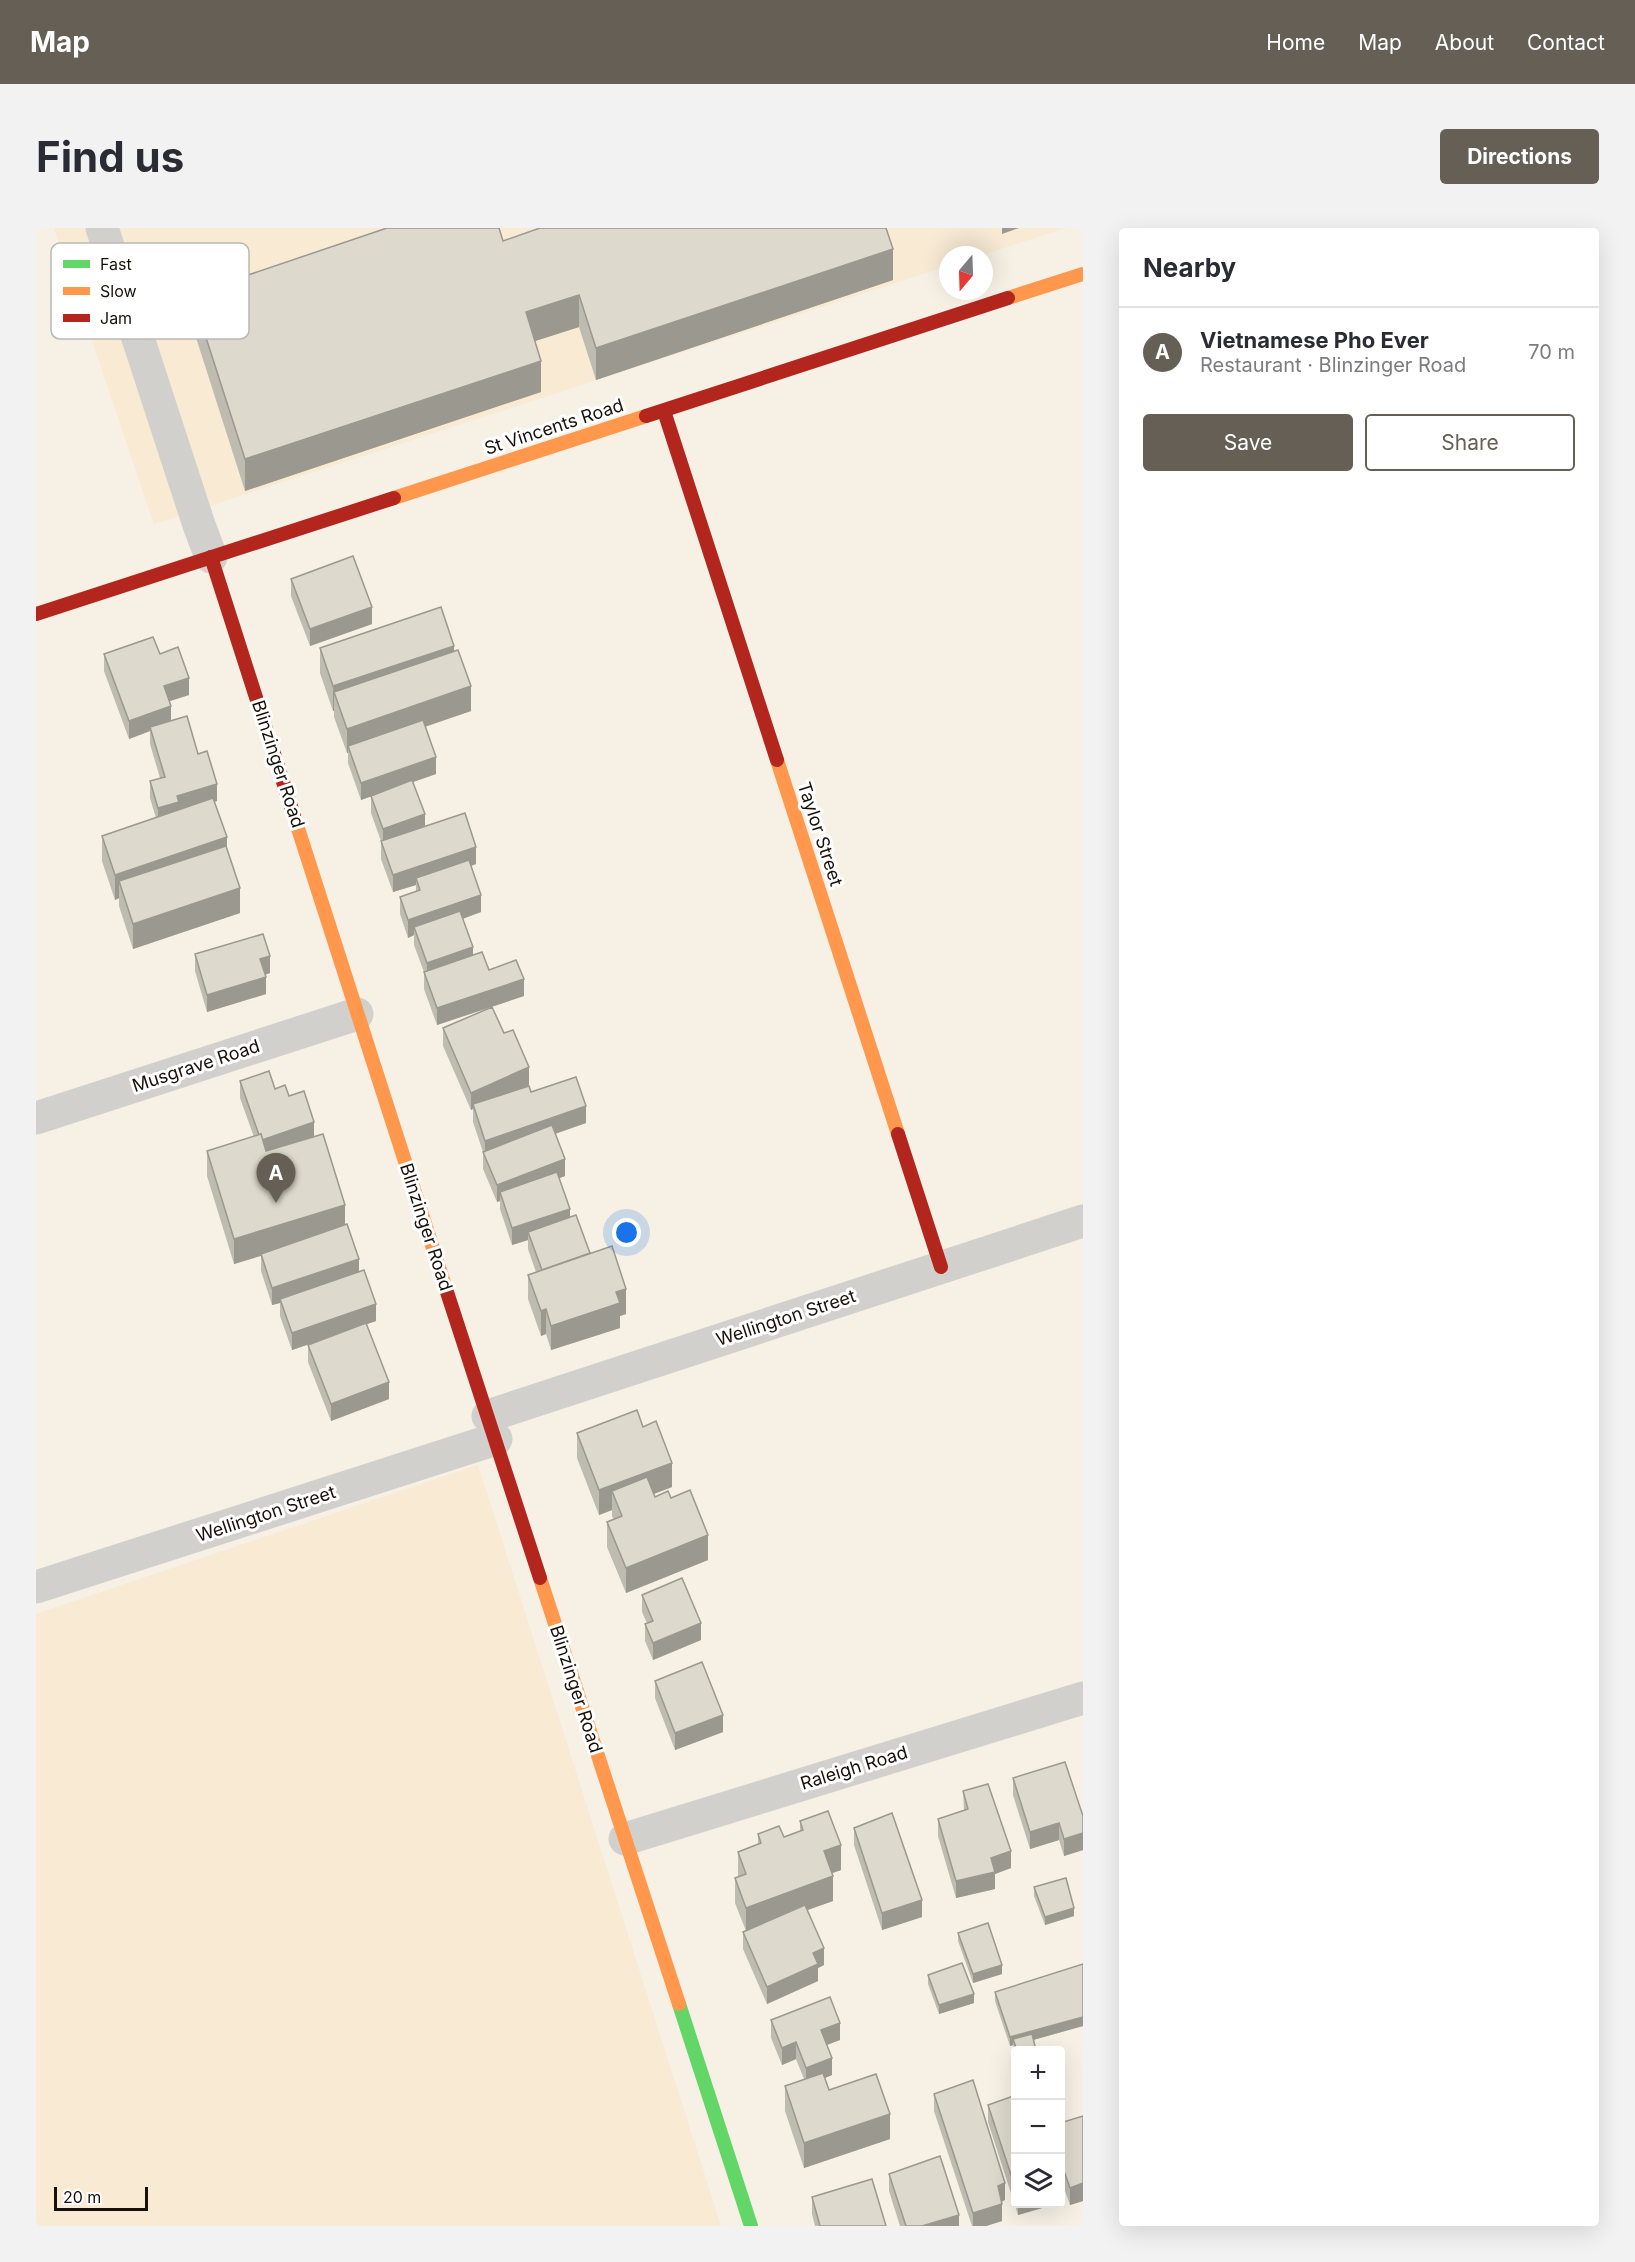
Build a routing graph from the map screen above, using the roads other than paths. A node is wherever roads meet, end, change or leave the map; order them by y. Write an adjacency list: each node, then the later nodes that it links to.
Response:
1 (102, 228): 2 (street, Blinzinger Road)
2 (107, 243)
3 (1083, 274): 5 (street, St Vincents Road)
4 (138, 339): 6 (street, Blinzinger Road)
5 (663, 411): 6 (street, St Vincents Road); 11 (street, Taylor Street)
6 (211, 557): 7 (street, St Vincents Road); 8 (street, Blinzinger Road)
7 (36, 614)
8 (357, 1014): 9 (street, Musgrave Road); 12 (street, Blinzinger Road)
9 (36, 1118)
10 (1083, 1221): 11 (street, Wellington Street)
11 (941, 1267): 12 (street, Wellington Street)
12 (492, 1427): 13 (street, Wellington Street); 15 (street, Blinzinger Road)
13 (36, 1587)
14 (1083, 1698): 15 (street, Raleigh Road)
15 (625, 1839): 16 (street, Blinzinger Road)
16 (750, 2226)

